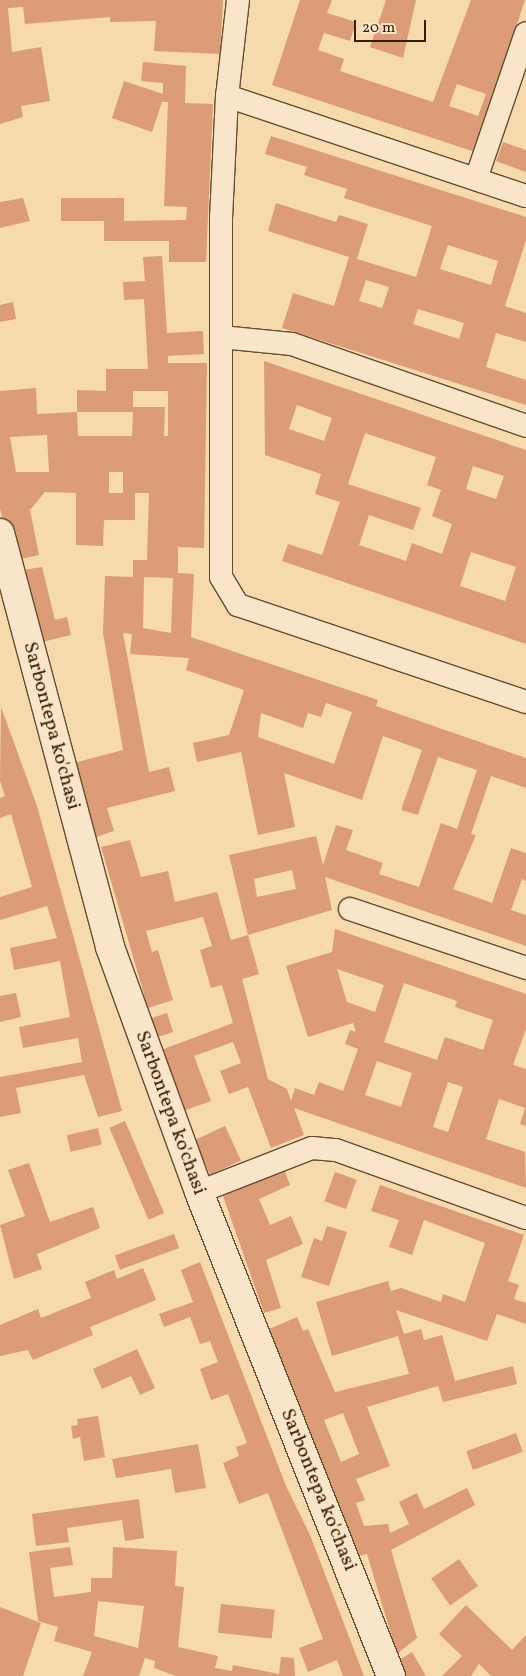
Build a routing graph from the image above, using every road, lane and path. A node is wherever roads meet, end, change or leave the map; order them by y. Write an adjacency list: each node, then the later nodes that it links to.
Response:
1 (238, 0): 3 (street)
2 (526, 33): 4 (street)
3 (227, 96): 4 (street); 6 (street)
4 (476, 179): 5 (street)
5 (526, 196)
6 (221, 337): 7 (street); 9 (street)
7 (526, 426)
8 (0, 533): 12 (street, Sarbontepa ko'chasi)
9 (526, 702)
10 (350, 909): 11 (street)
11 (526, 968)
12 (199, 1192): 13 (street); 14 (street, Sarbontepa ko'chasi)
13 (526, 1218)
14 (392, 1676)

